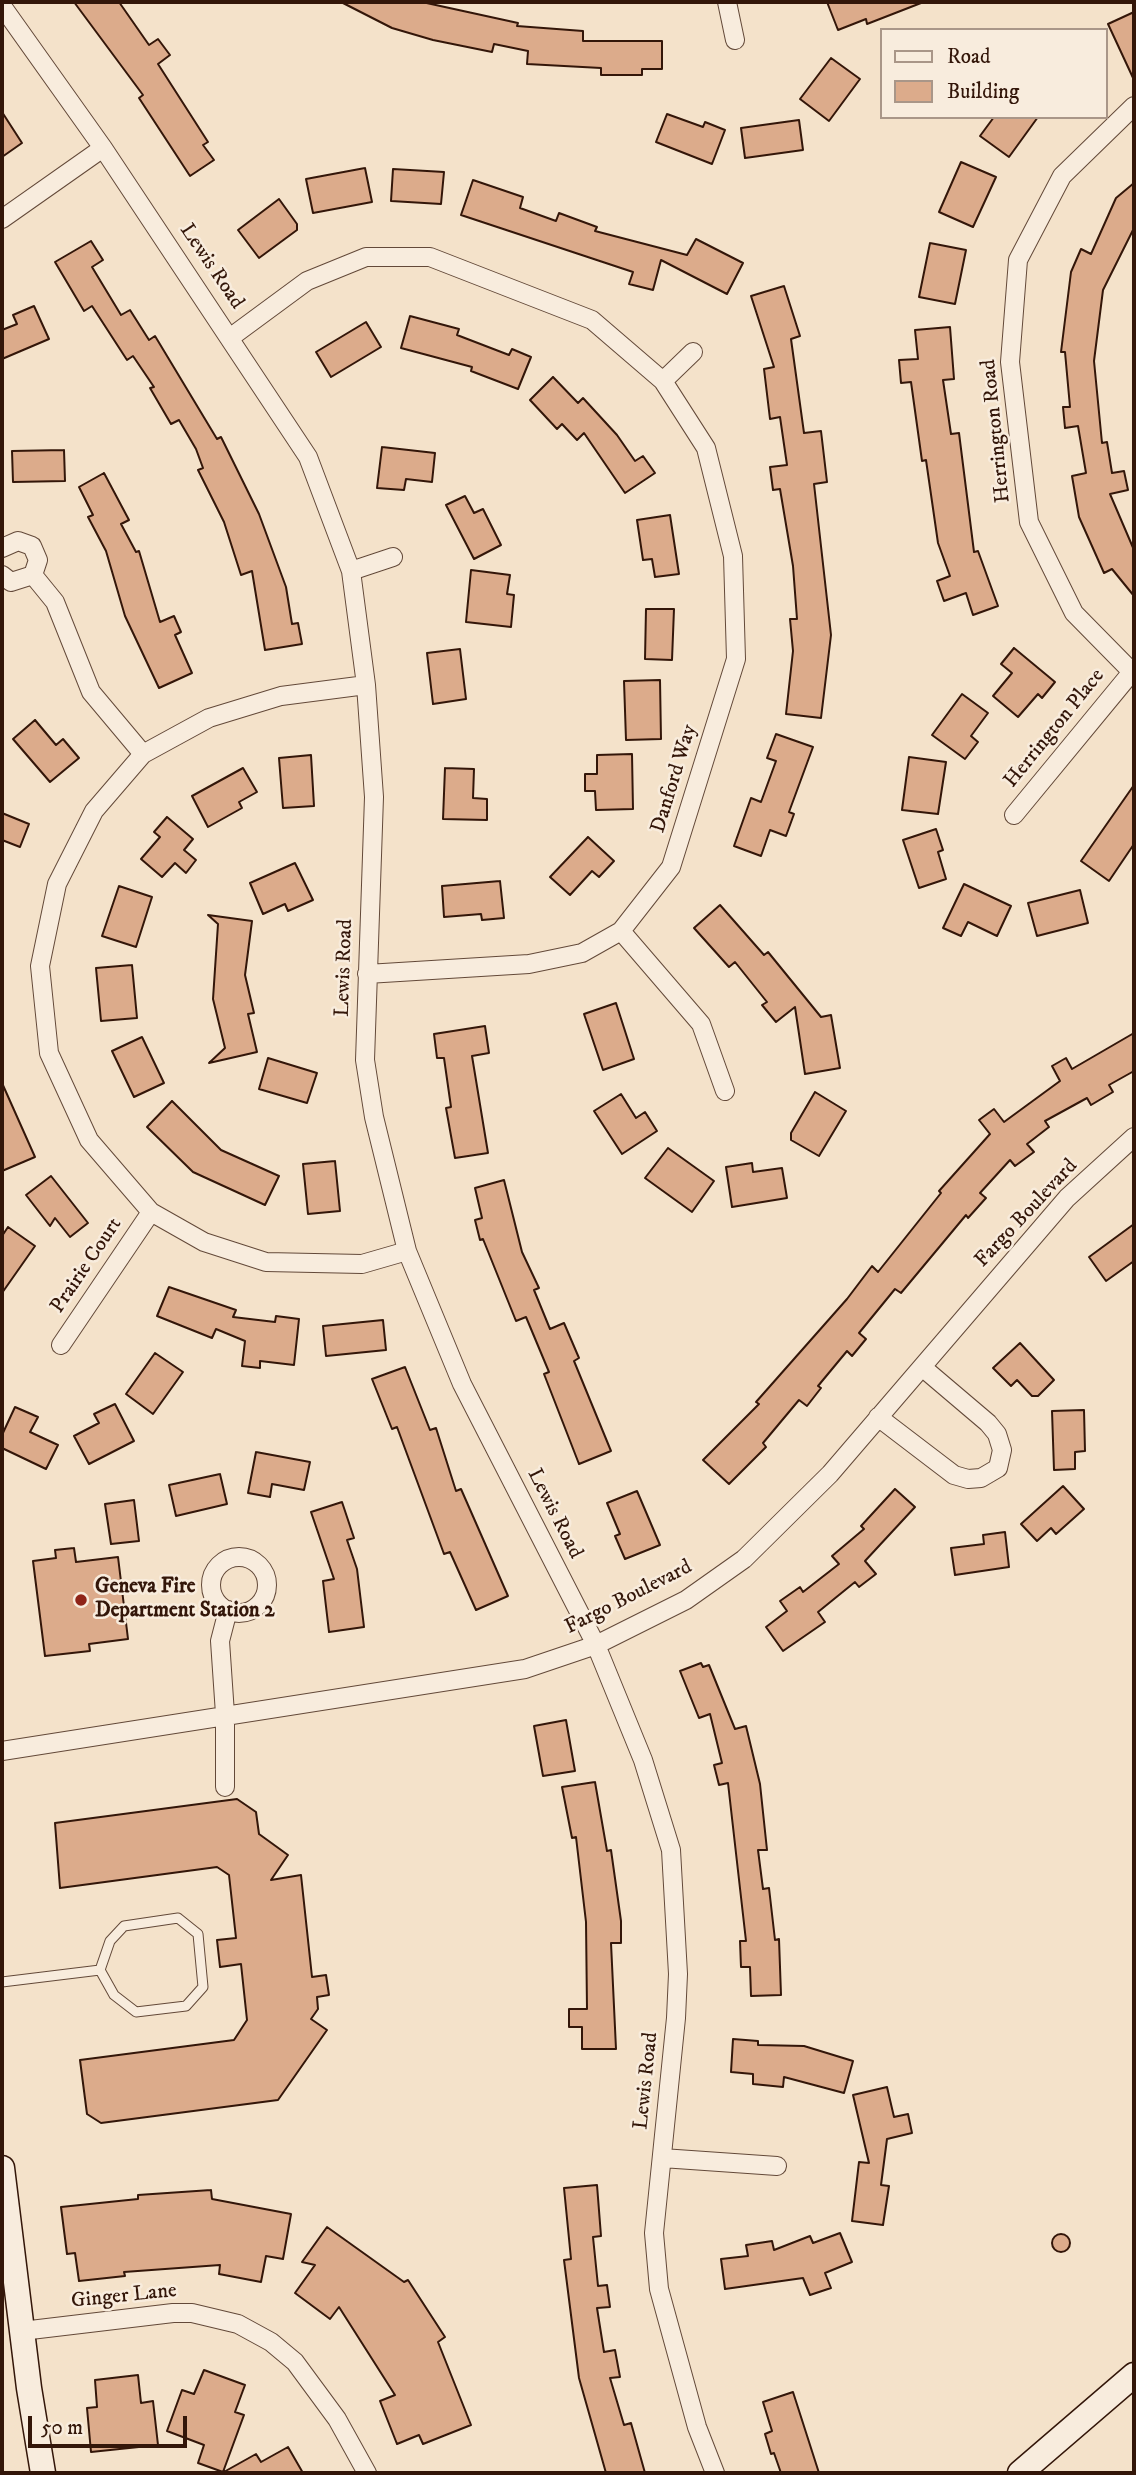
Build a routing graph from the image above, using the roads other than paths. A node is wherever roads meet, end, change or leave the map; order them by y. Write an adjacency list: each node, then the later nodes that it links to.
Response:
1 (727, 2): 3 (street)
2 (2, 6): 5 (street, Lewis Road)
3 (735, 40)
4 (1134, 106): 15 (street, Herrington Road)
5 (103, 148): 6 (street); 7 (street, Lewis Road)
6 (2, 219)
7 (231, 337): 9 (street, Danford Way); 12 (street, Lewis Road)
8 (693, 352): 9 (street)
9 (663, 381): 19 (street, Danford Way)
10 (2, 548): 14 (street)
11 (393, 557): 12 (street)
12 (351, 571): 16 (street, Lewis Road)
13 (2, 575): 14 (street)
14 (33, 575): 17 (street)
15 (1133, 673): 18 (street, Herrington Place)
16 (366, 685): 17 (street); 20 (street, Lewis Road)
17 (143, 754): 23 (street)
18 (1014, 815)
19 (621, 931): 20 (street, Danford Way); 21 (street)
20 (368, 974): 24 (street, Lewis Road)
21 (725, 1091)
22 (1134, 1137): 26 (street, Fargo Boulevard)
23 (151, 1212): 24 (street); 25 (street, Prairie Court)
24 (407, 1251): 29 (street, Lewis Road)
25 (61, 1345)
26 (922, 1367): 27 (street, Fargo Boulevard); 27 (street)
27 (878, 1417): 29 (street, Fargo Boulevard)
28 (228, 1610): 30 (street)
29 (596, 1645): 30 (street, Fargo Boulevard); 35 (street, Lewis Road)
30 (225, 1714): 31 (street, Fargo Boulevard); 32 (street)
31 (2, 1751)
32 (225, 1787)
33 (100, 1970): 33 (lane); 34 (lane)
34 (2, 1982)
35 (662, 2158): 36 (street); 43 (street, Lewis Road)
36 (777, 2166)
37 (2, 2179): 38 (main road)
38 (10, 2307): 39 (main road)
39 (22, 2331): 41 (main road); 42 (street, Ginger Lane)
40 (1134, 2375): 44 (main road)
41 (43, 2473)
42 (367, 2473)
43 (715, 2473)
44 (1020, 2473)

